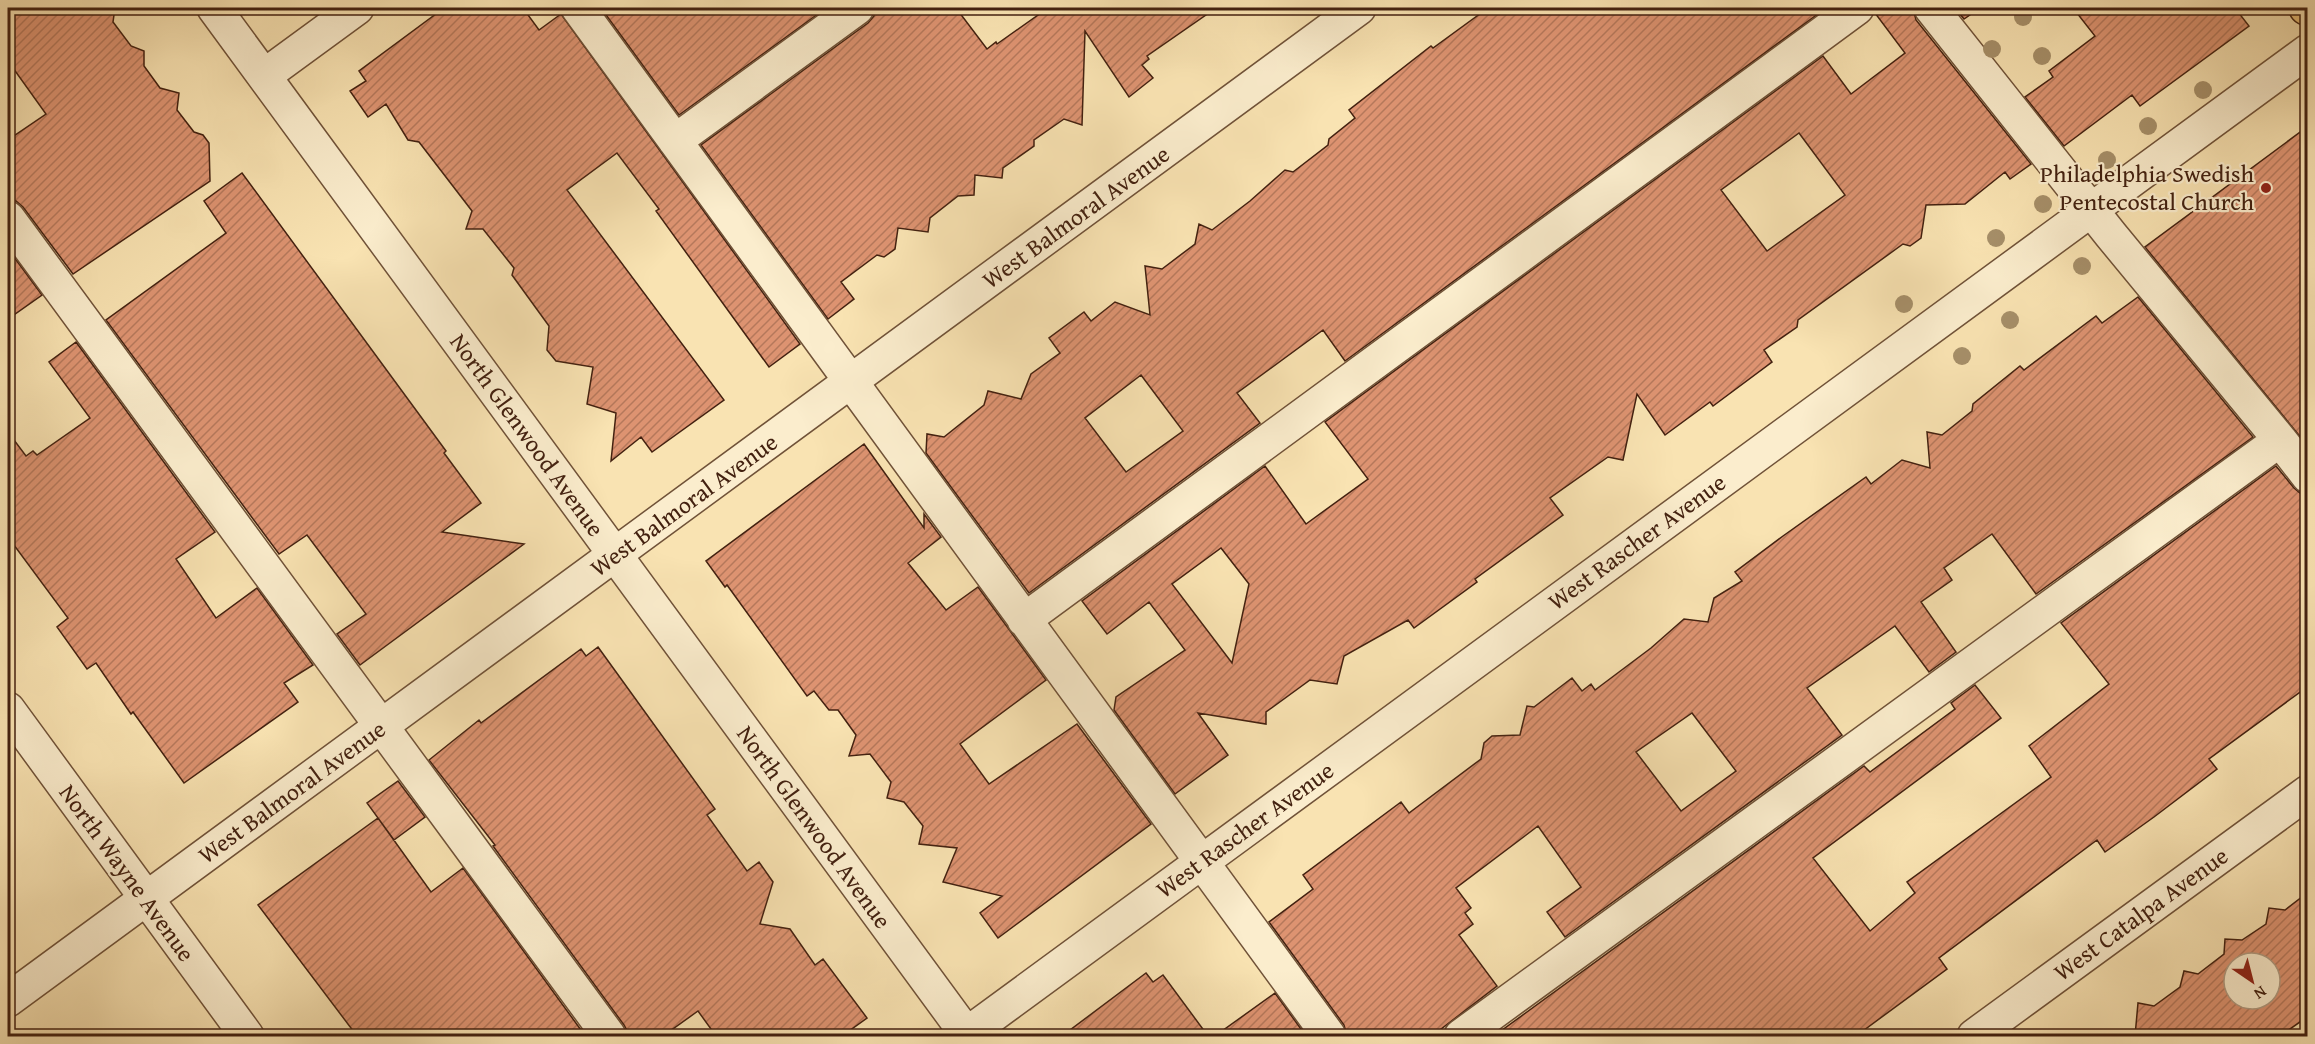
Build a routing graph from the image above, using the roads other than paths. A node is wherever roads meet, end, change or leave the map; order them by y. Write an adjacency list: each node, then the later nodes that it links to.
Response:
1 (214, 8): 9 (street, North Glenwood Avenue)
2 (357, 8): 9 (street)
3 (578, 8): 10 (street)
4 (857, 8): 10 (street)
5 (1359, 8): 13 (street, West Balmoral Avenue)
6 (1857, 8): 17 (street)
7 (1931, 8): 11 (street)
8 (2307, 51): 11 (street, West Rascher Avenue)
9 (264, 76): 16 (street, North Glenwood Avenue)
10 (675, 141): 13 (street)
11 (2091, 208): 14 (street); 21 (street, West Rascher Avenue)
12 (8, 218): 19 (street)
13 (851, 382): 16 (street, West Balmoral Avenue); 17 (street)
14 (2280, 440): 15 (street); 28 (street)
15 (2307, 476)
16 (615, 555): 19 (street, West Balmoral Avenue); 24 (street, North Glenwood Avenue)
17 (1024, 620): 21 (street)
18 (8, 709): 22 (street, North Wayne Avenue)
19 (381, 726): 22 (street, West Balmoral Avenue); 26 (street)
20 (2307, 792): 29 (street, West Catalpa Avenue)
21 (1201, 862): 24 (street, West Rascher Avenue); 27 (street)
22 (146, 898): 23 (street, West Balmoral Avenue); 25 (street, North Wayne Avenue)
23 (8, 1000)
24 (967, 1035)
25 (247, 1036)
26 (609, 1036)
27 (1329, 1036)
28 (1461, 1036)
29 (1974, 1036)

